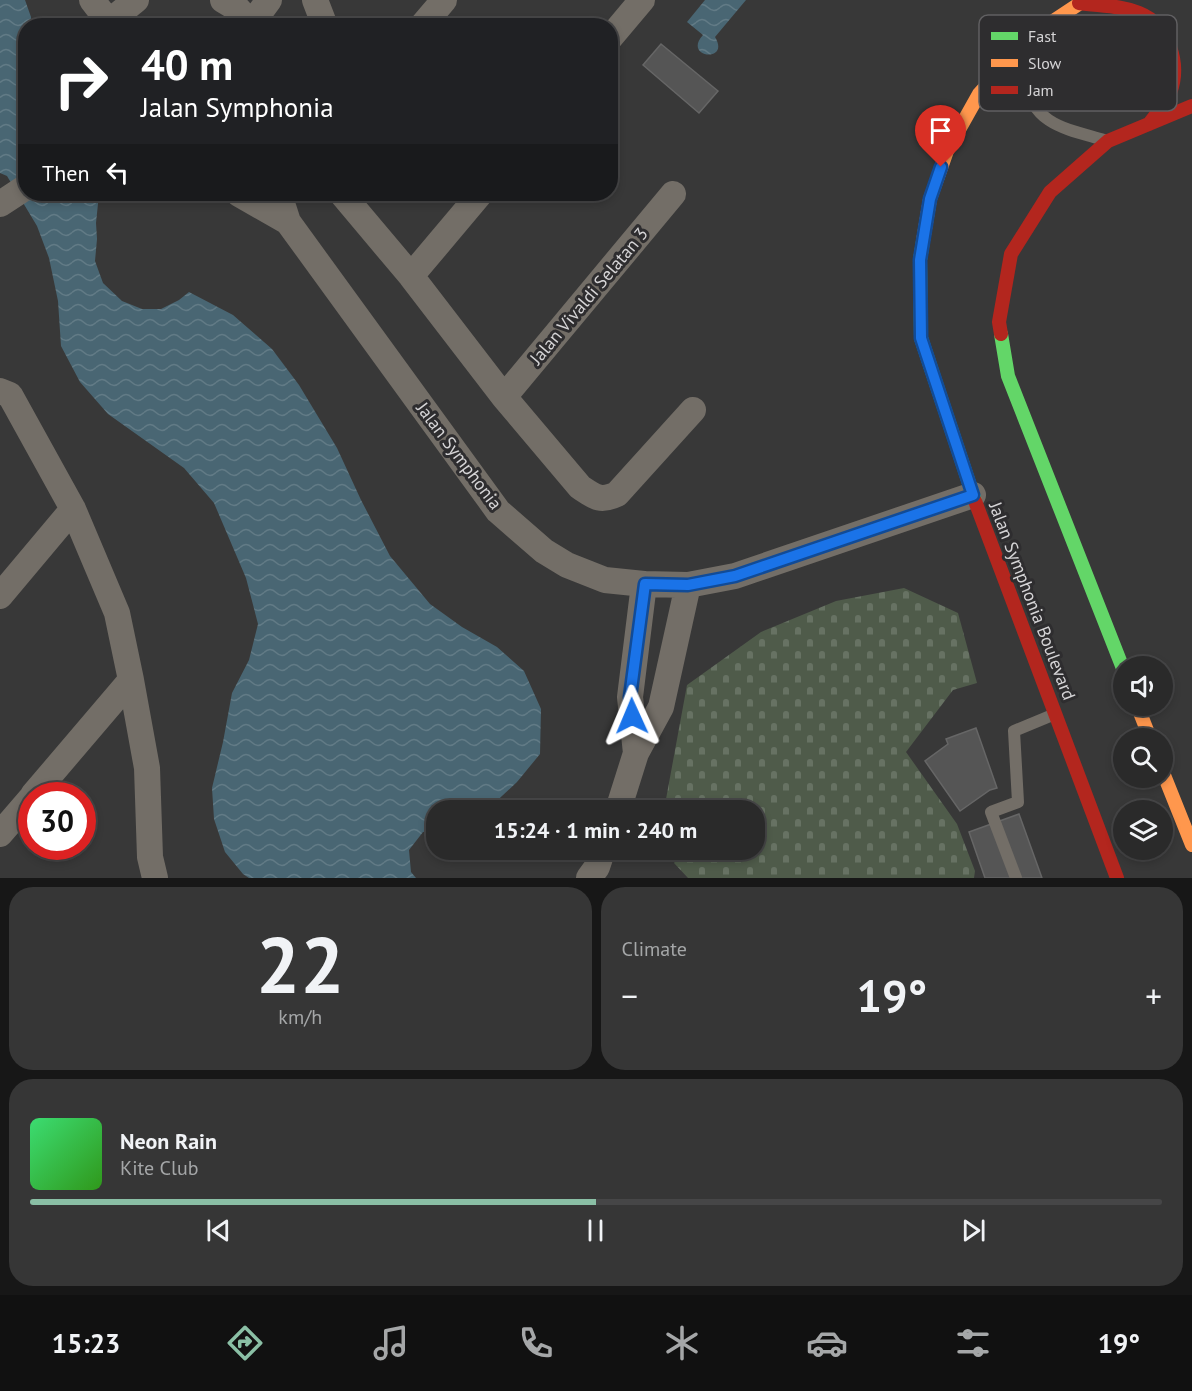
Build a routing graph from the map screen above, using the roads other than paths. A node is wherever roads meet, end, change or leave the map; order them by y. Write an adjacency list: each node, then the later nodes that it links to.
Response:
1 (92, 0): 11 (street)
2 (136, 0): 12 (street)
3 (223, 0): 13 (street)
4 (269, 0): 14 (street)
5 (315, 0): 15 (street)
6 (444, 0): 16 (street)
7 (642, 0): 17 (street)
8 (1082, 1): 9 (street, Jalan Symphonia Boulevard); 10 (street)
9 (1061, 15)
10 (1143, 15)
11 (104, 18)
12 (115, 18)
13 (247, 18)
14 (257, 18)
15 (322, 18)
16 (429, 18)
17 (618, 28)
18 (979, 94): 34 (street, Jalan Symphonia Boulevard)
19 (1192, 105): 22 (street)
20 (1038, 111): 23 (lane)
21 (1158, 111): 22 (street)
22 (1149, 124): 23 (street)
23 (1108, 141): 39 (street)
24 (673, 194): 32 (street, Jalan Vivaldi Selatan 3)
25 (250, 201): 29 (street, Jalan Symphonia)
26 (281, 201): 29 (street, Jalan Symphonia)
27 (348, 201): 30 (street)
28 (474, 201): 30 (street)
29 (288, 222): 36 (street, Jalan Symphonia)
30 (411, 276): 32 (street)
31 (0, 391): 35 (street)
32 (504, 397): 33 (street)
33 (693, 410)
34 (973, 495): 37 (street, Jalan Symphonia); 41 (street, Jalan Symphonia Boulevard)
35 (73, 509): 38 (street); 40 (street)
36 (645, 584): 37 (street, Jalan Symphonia); 42 (street)
37 (688, 585): 42 (street)
38 (0, 596)
39 (1118, 656)
40 (131, 680): 43 (street); 50 (street)
41 (1055, 714): 52 (lane); 53 (street, Jalan Symphonia Boulevard)
42 (636, 753): 45 (street)
43 (44, 782)
44 (1169, 788): 48 (street)
45 (621, 800)
46 (18, 813): 47 (street)
47 (0, 834)
48 (1192, 845)
49 (599, 860): 51 (street)
50 (155, 878)
51 (589, 878)
52 (1016, 878)
53 (1117, 878)

